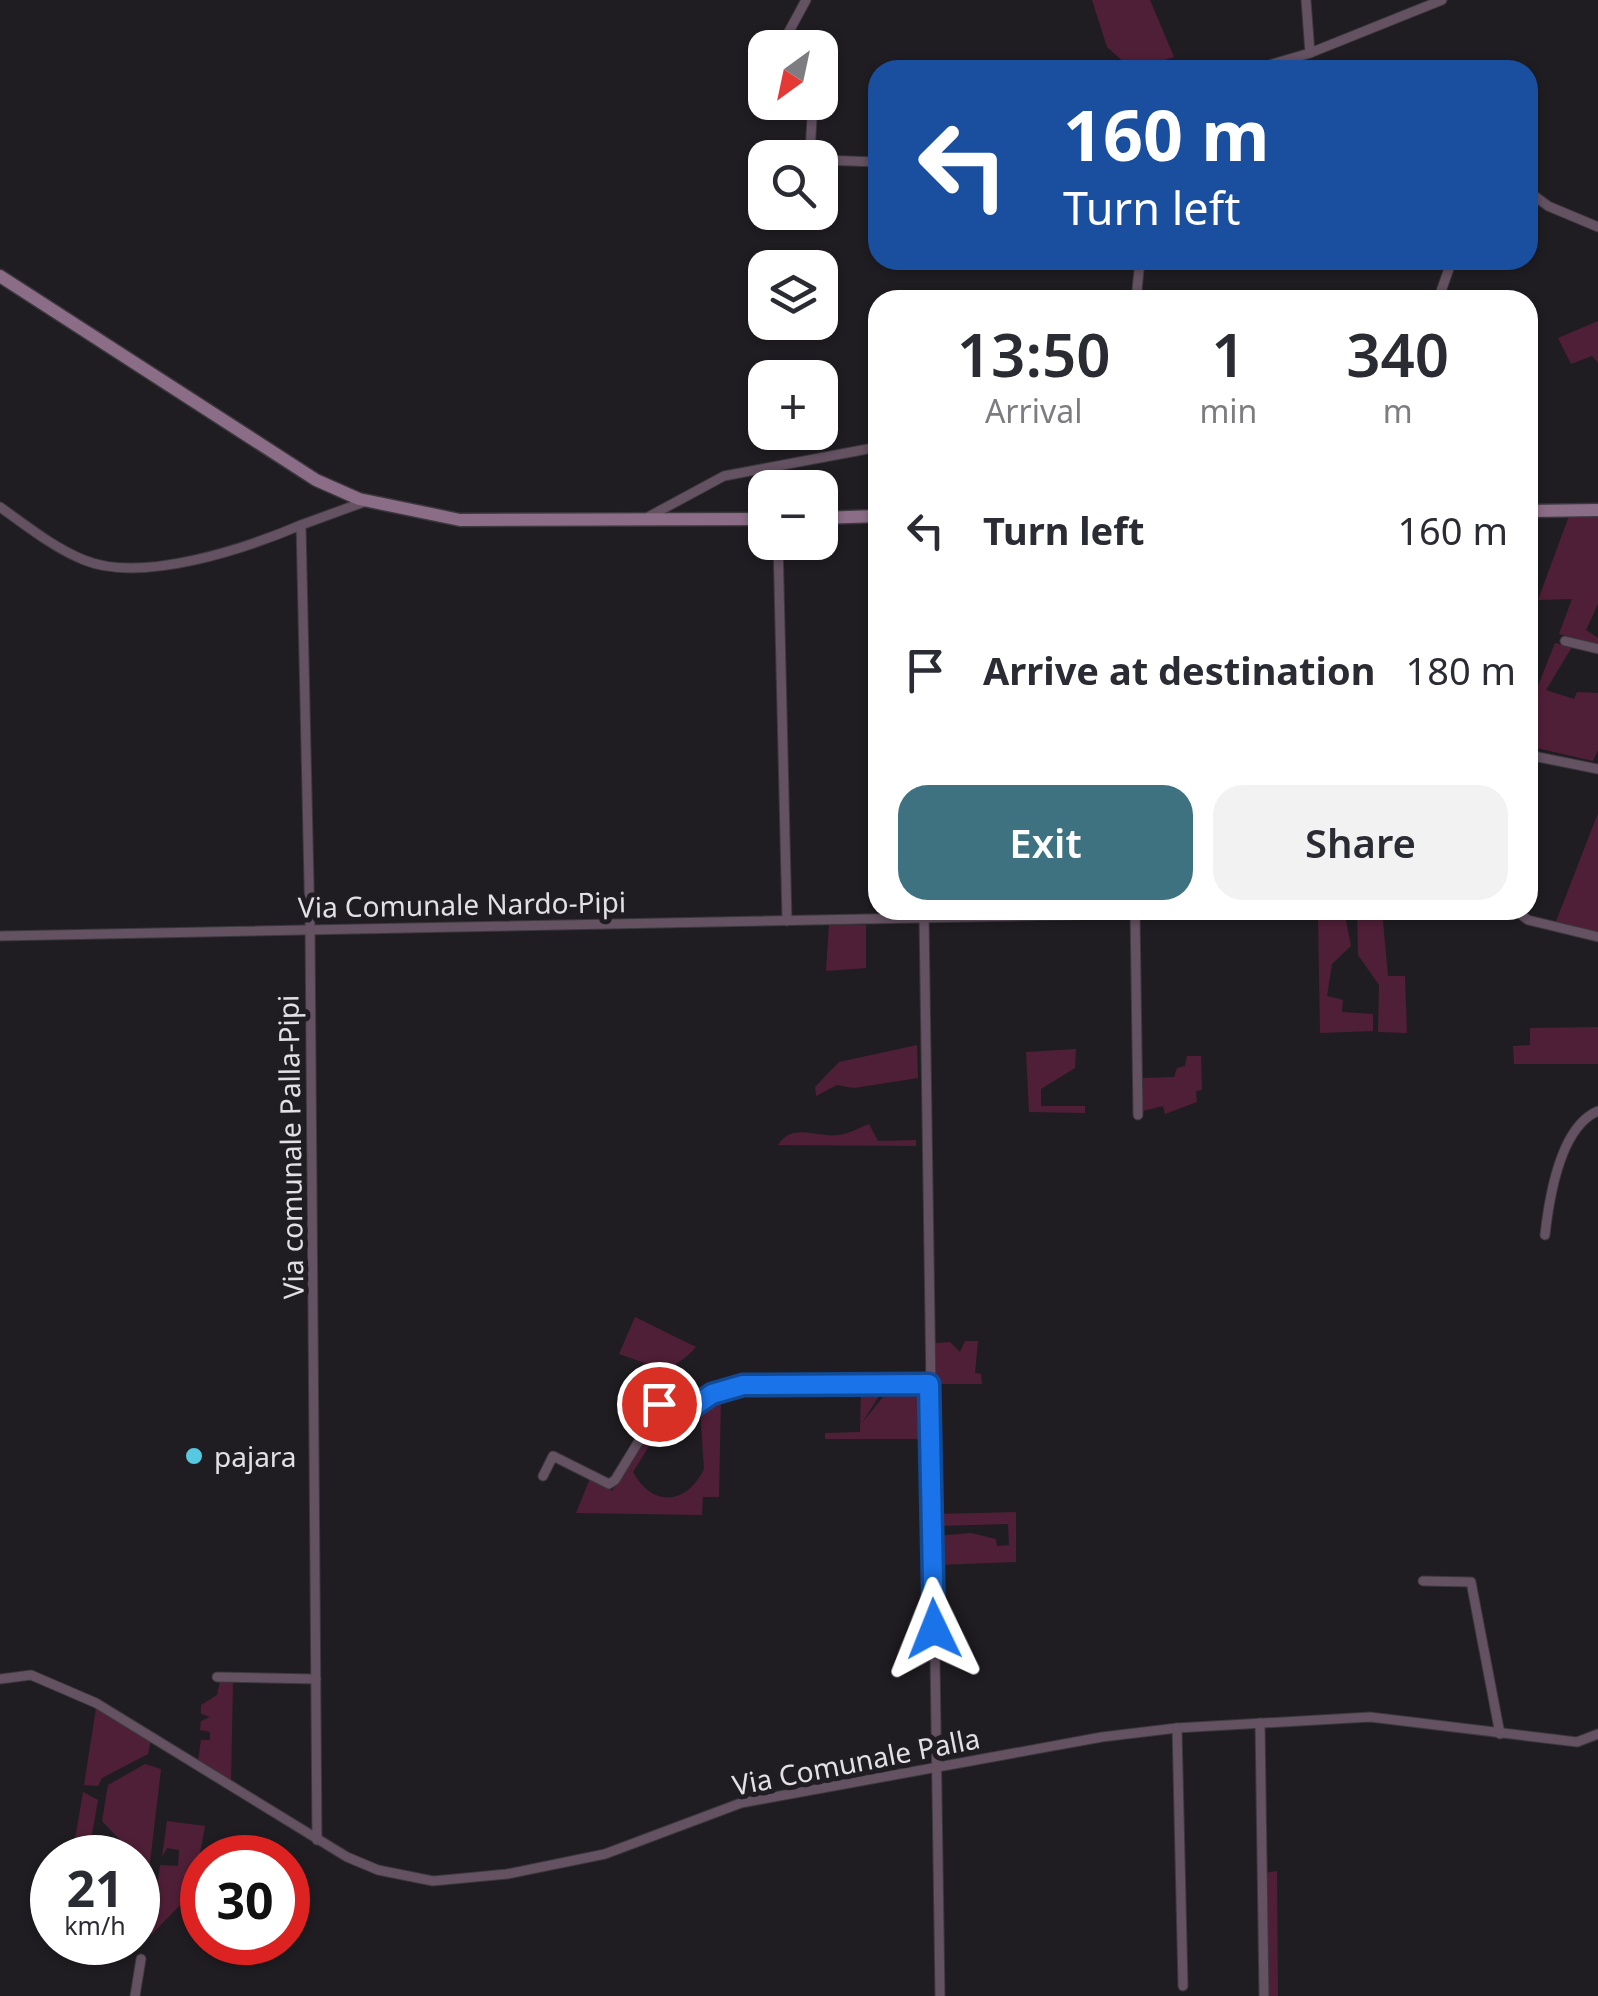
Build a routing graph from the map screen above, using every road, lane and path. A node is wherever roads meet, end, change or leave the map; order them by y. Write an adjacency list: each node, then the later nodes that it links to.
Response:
1 (806, 0): 4 (street)
2 (1306, 0): 5 (street)
3 (1442, 0): 5 (street)
4 (790, 30)
5 (1310, 54): 6 (street)
6 (1288, 60)
7 (838, 160): 8 (street)
8 (868, 162)
9 (1538, 198): 10 (street)
10 (1598, 227)
11 (0, 276): 13 (main road)
12 (868, 450): 19 (street)
13 (368, 501): 19 (main road); 21 (street)
14 (0, 507): 21 (street)
15 (1598, 510): 16 (main road)
16 (1538, 511)
17 (868, 516): 18 (main road)
18 (838, 517)
19 (645, 519): 20 (main road)
20 (748, 519)
21 (301, 525): 32 (street, Via comunale Palla-Pipi)
22 (778, 560): 28 (street)
23 (1565, 641): 24 (street)
24 (1598, 649)
25 (1538, 757): 26 (street)
26 (1597, 767)
27 (868, 918): 28 (street, Via Comunale Nardo-Pipi)
28 (786, 920): 32 (street, Via Comunale Nardo-Pipi)
29 (924, 920): 38 (street)
30 (1135, 920): 36 (street)
31 (1528, 920): 34 (street)
32 (310, 928): 33 (street, Via Comunale Nardo-Pipi); 43 (street, Via comunale Palla-Pipi)
33 (0, 936)
34 (1598, 937)
35 (1598, 1111): 37 (street)
36 (1138, 1114)
37 (1545, 1236)
38 (929, 1384): 39 (street); 48 (street)
39 (543, 1476)
40 (1423, 1581): 46 (street)
41 (217, 1677): 43 (street)
42 (0, 1679): 49 (street, Via Comunale Palla)
43 (316, 1679): 49 (street, Via comunale Palla-Pipi)
44 (1260, 1723): 45 (street, Via Comunale Palla); 46 (street, Via Comunale Palla); 54 (street)
45 (1177, 1728): 48 (street, Via Comunale Palla); 51 (street)
46 (1500, 1734): 47 (street, Via Comunale Palla)
47 (1598, 1734)
48 (938, 1770): 49 (street, Via Comunale Palla); 53 (street)
49 (318, 1840)
50 (139, 1965): 52 (street)
51 (1183, 1986)
52 (135, 1996)
53 (940, 1996)
54 (1264, 1996)

